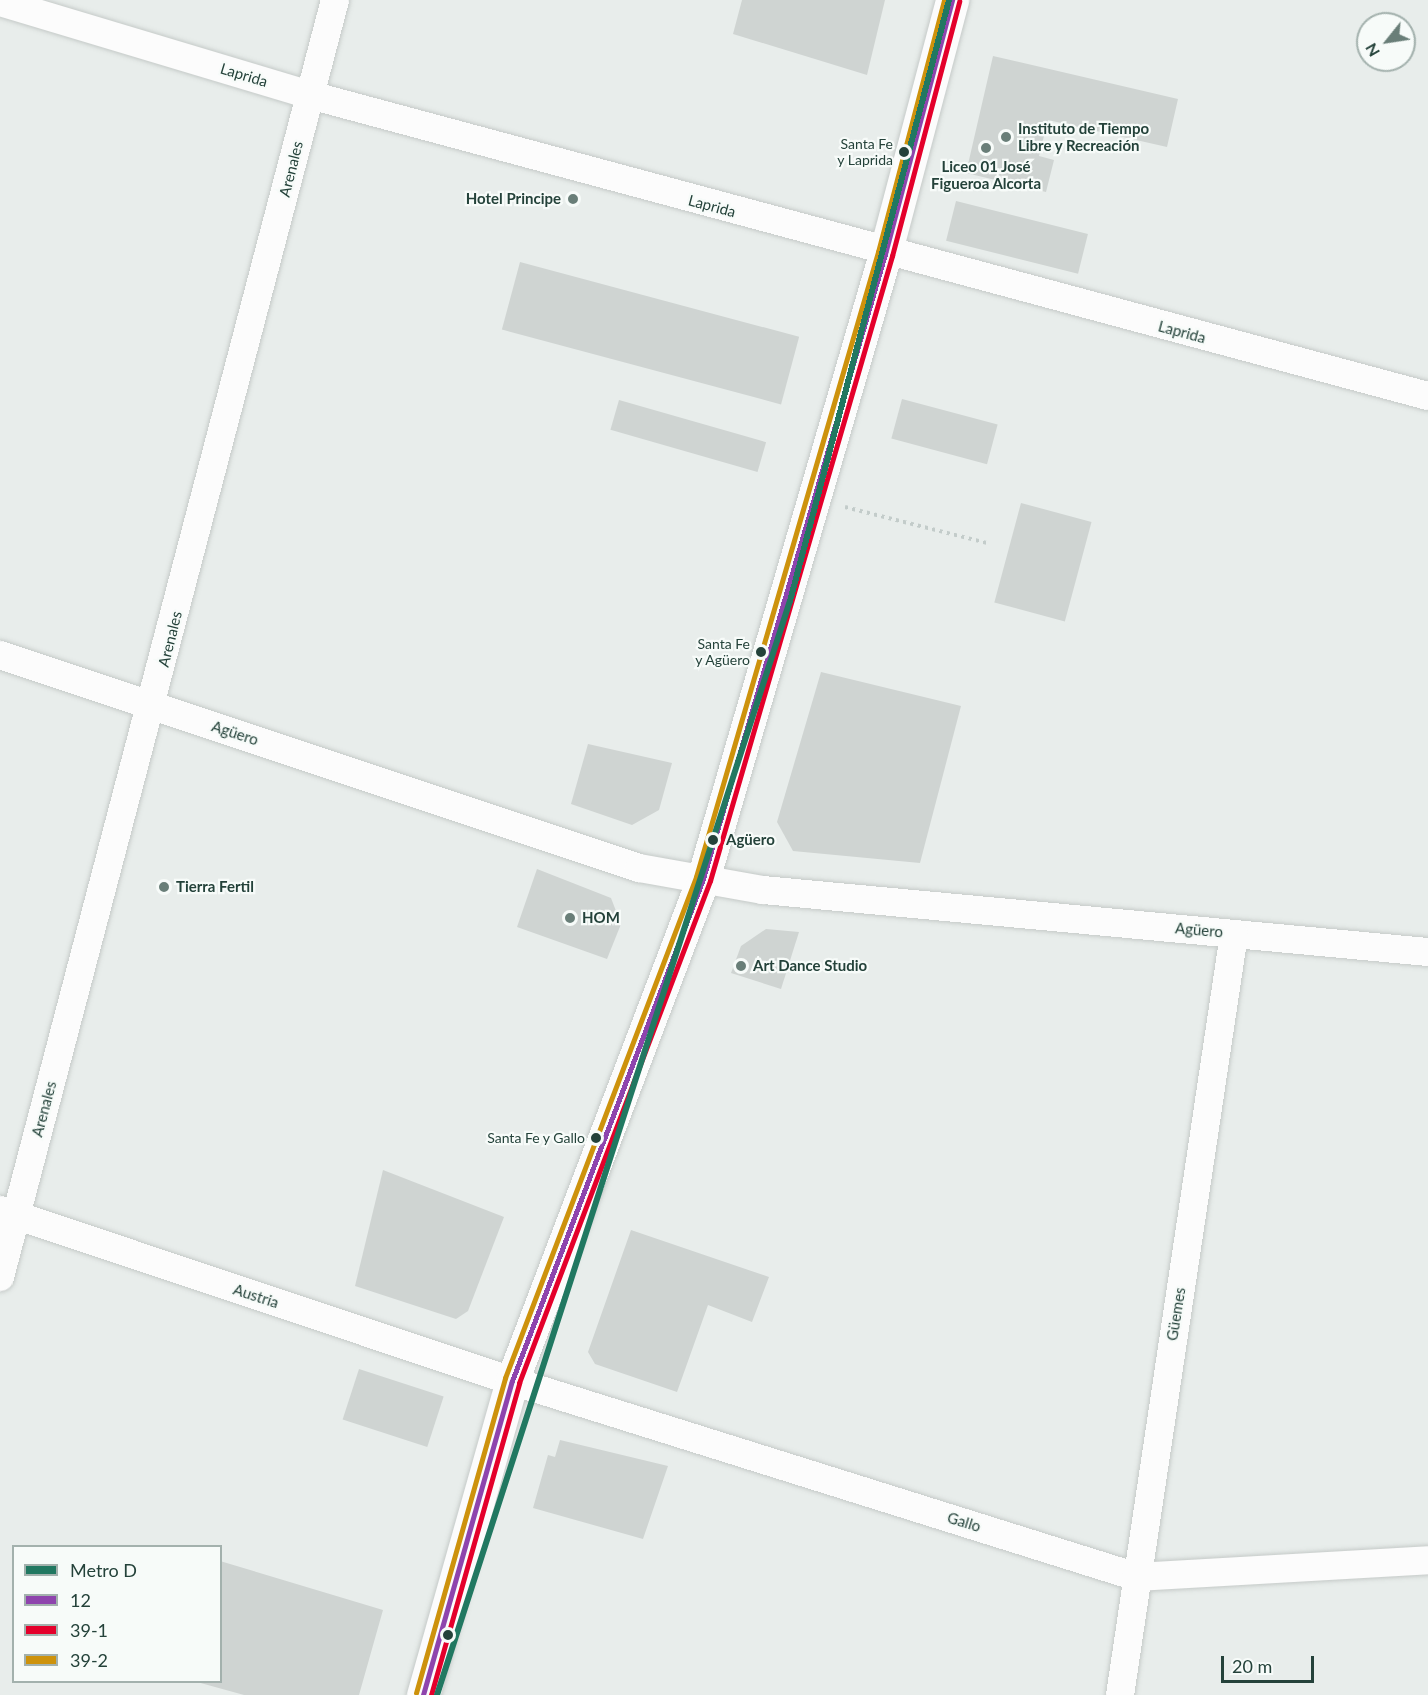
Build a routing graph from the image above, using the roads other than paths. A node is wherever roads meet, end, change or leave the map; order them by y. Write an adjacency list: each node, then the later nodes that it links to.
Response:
1 (335, 0): 4 (street, Arenales)
2 (952, 0): 5 (main road)
3 (0, 2): 4 (street, Laprida)
4 (310, 95): 5 (street, Laprida); 8 (street, Arenales)
5 (885, 254): 6 (street, Laprida); 9 (main road)
6 (1428, 396)
7 (0, 655): 8 (street, Agüero)
8 (153, 706): 9 (street, Agüero); 12 (street, Arenales)
9 (703, 879): 10 (street, Agüero); 14 (main road)
10 (1234, 934): 11 (street, Agüero); 16 (street, Güemes)
11 (1428, 952)
12 (8, 1213): 13 (street, Arenales); 14 (street, Austria)
13 (0, 1277)
14 (512, 1381): 16 (street, Gallo); 17 (main road)
15 (1428, 1560): 16 (street, Gallo)
16 (1137, 1576): 18 (street, Güemes)
17 (423, 1695)
18 (1120, 1695)

